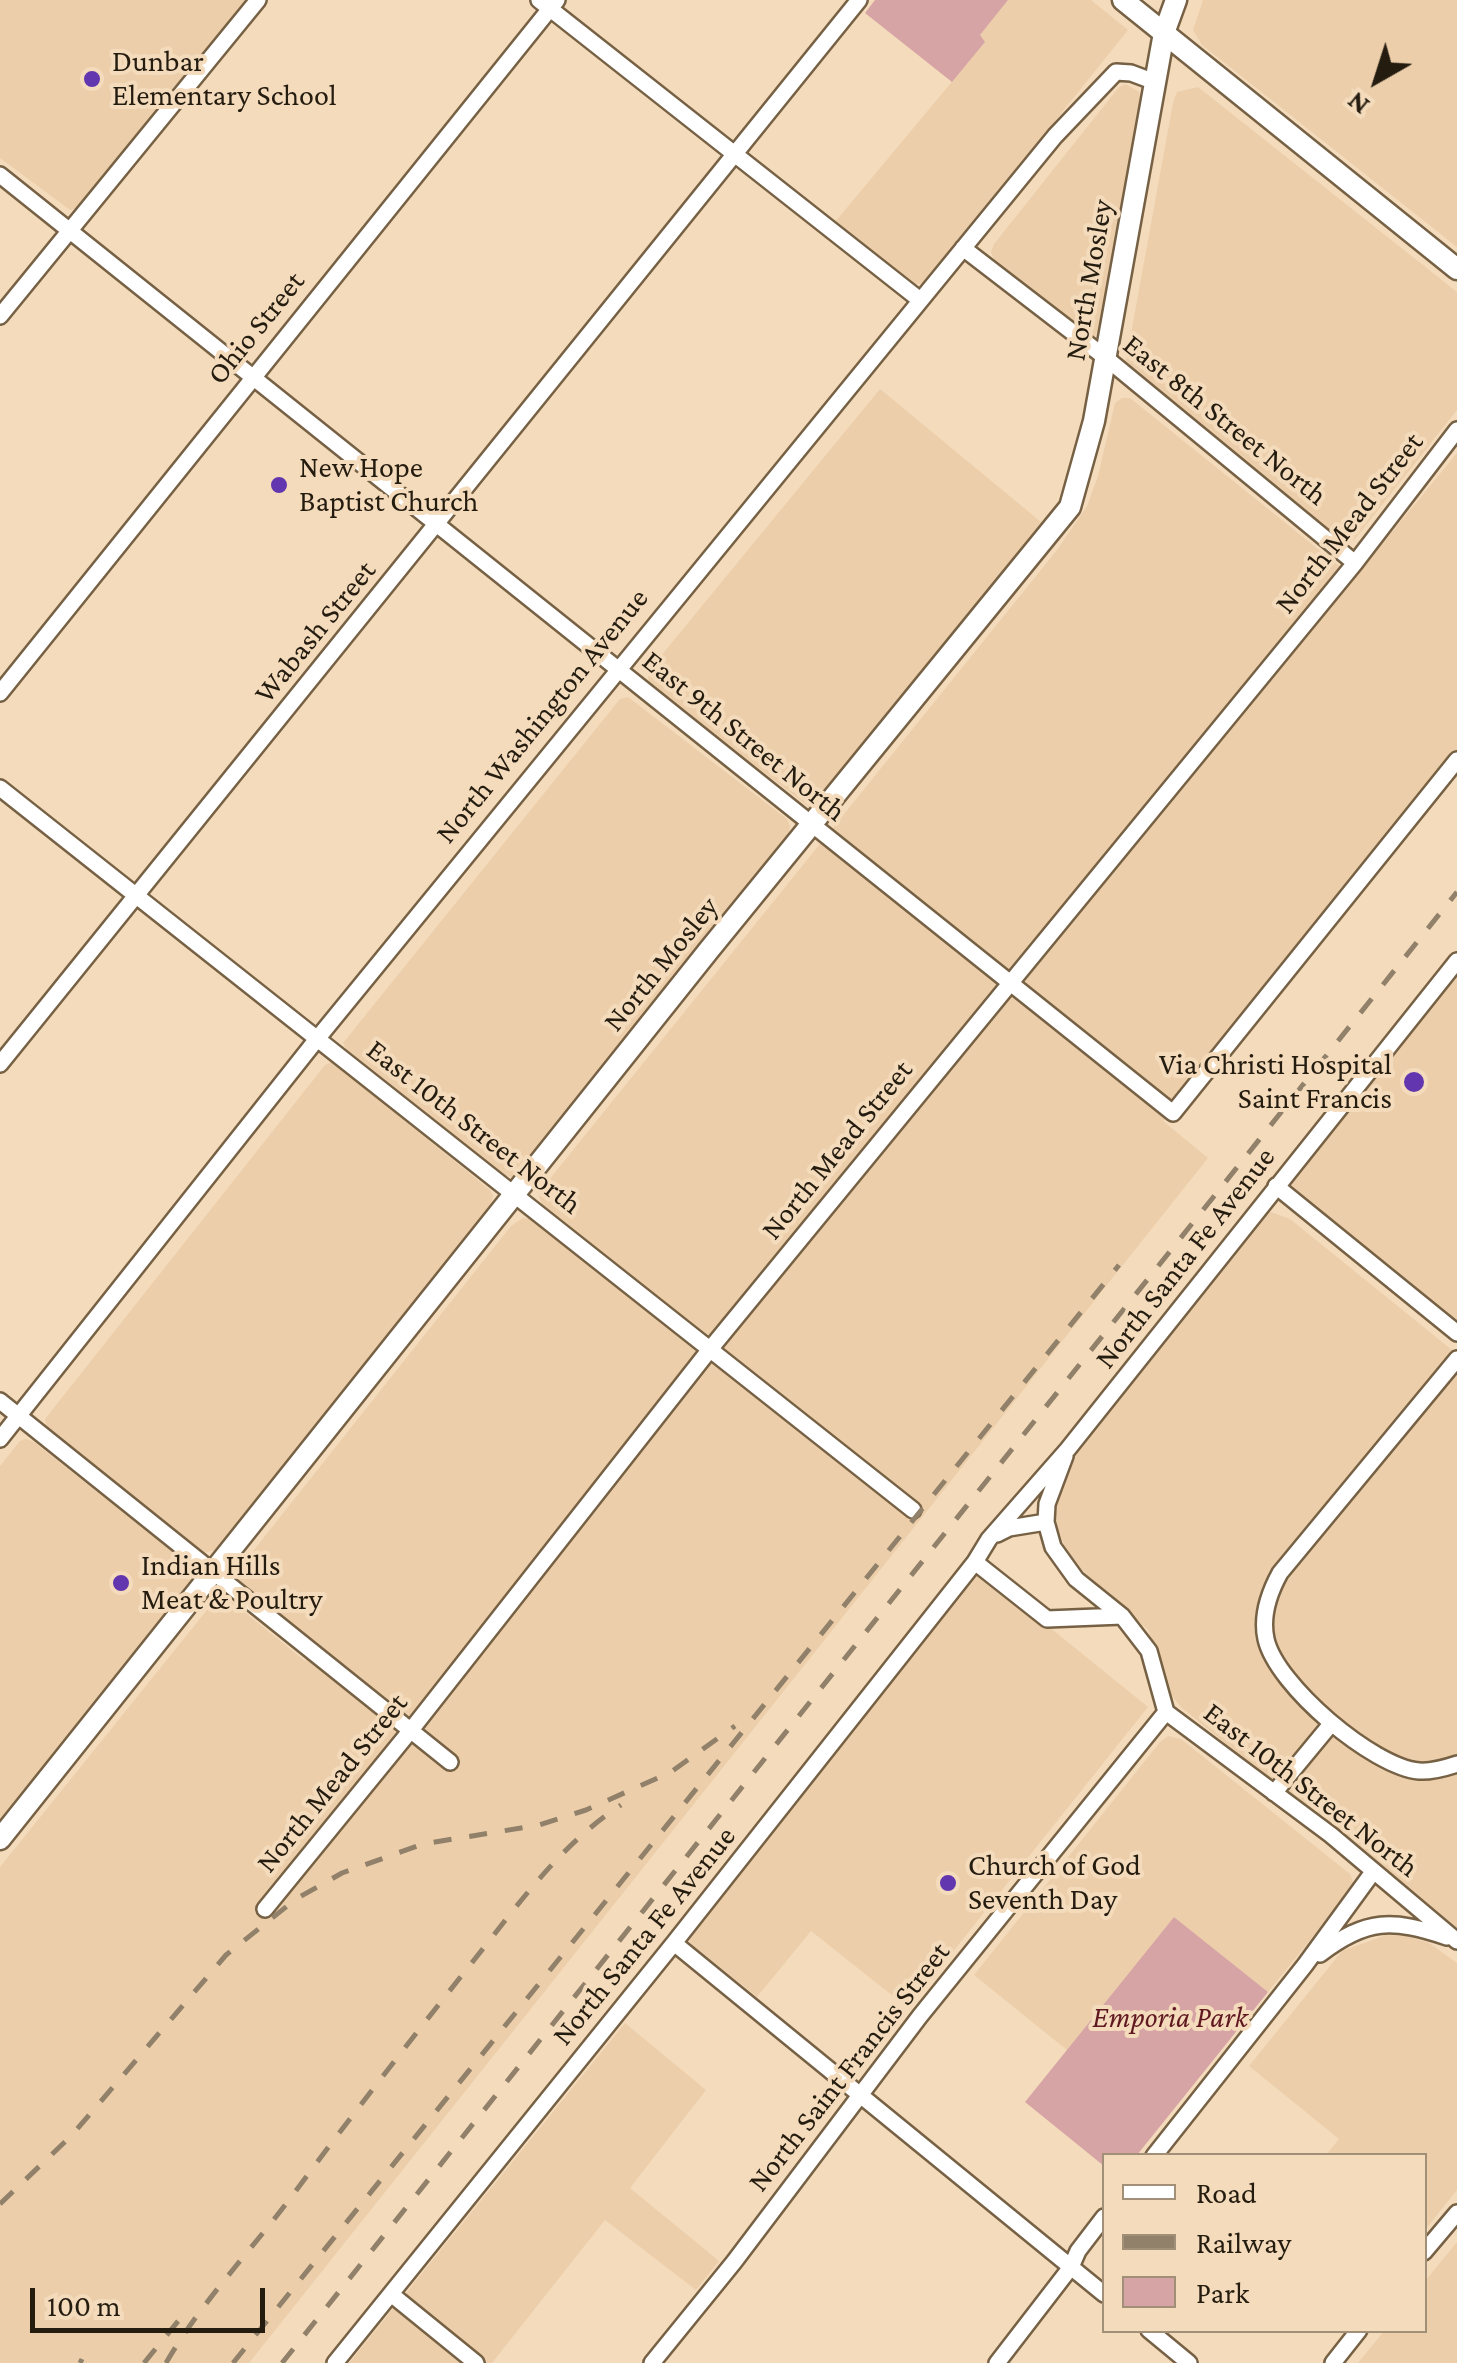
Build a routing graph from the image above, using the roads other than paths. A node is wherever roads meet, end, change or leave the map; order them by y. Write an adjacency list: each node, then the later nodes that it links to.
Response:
1 (258, 0): 10 (street)
2 (859, 0): 8 (street, Wabash Street)
3 (1123, 0): 6 (street)
4 (1176, 0): 6 (street)
5 (549, 3): 8 (street); 16 (street, Ohio Street)
6 (1164, 33): 7 (street, North Mosley); 12 (street)
7 (1155, 82): 11 (street, North Washington Avenue); 15 (street, North Mosley)
8 (735, 155): 13 (street); 18 (street, Wabash Street)
9 (0, 175): 10 (street, East 9th Street North)
10 (69, 231): 14 (street); 16 (street, East 9th Street North)
11 (963, 248): 13 (street, North Washington Avenue); 15 (street, East 8th Street North)
12 (1457, 269)
13 (920, 300): 20 (street, North Washington Avenue)
14 (0, 316)
15 (1106, 358): 19 (street, East 8th Street North); 24 (street, North Mosley)
16 (252, 377): 18 (street, East 9th Street North); 21 (street, Ohio Street)
17 (1457, 430): 19 (street, North Mead Street)
18 (438, 525): 20 (street, East 9th Street North); 25 (street, Wabash Street)
19 (1356, 563): 27 (street, North Mead Street)
20 (618, 670): 24 (street, East 9th Street North); 28 (street, North Washington Avenue)
21 (0, 693)
22 (1457, 760): 27 (street, East 9th Street North)
23 (0, 788): 25 (street, East 10th Street North)
24 (811, 826): 27 (street, East 9th Street North); 31 (street, North Mosley)
25 (135, 895): 28 (street, East 10th Street North); 29 (street, Wabash Street)
26 (1457, 961): 30 (street, North Santa Fe Avenue)
27 (1009, 983): 33 (street, North Mead Street)
28 (317, 1039): 31 (street, East 10th Street North); 36 (street, North Washington Avenue)
29 (0, 1064)
30 (1276, 1186): 32 (street); 38 (street, North Santa Fe Avenue)
31 (514, 1194): 33 (street, East 10th Street North); 43 (street, North Mosley)
32 (1457, 1333)
33 (710, 1348): 39 (street, East 10th Street North); 47 (street, North Mead Street)
34 (1457, 1358): 46 (street)
35 (0, 1401): 36 (street)
36 (19, 1416): 37 (street, North Washington Avenue); 43 (street)
37 (0, 1439)
38 (1068, 1450): 40 (street); 41 (street, North Santa Fe Avenue)
39 (913, 1510)
40 (1046, 1522): 41 (street); 44 (street, East 10th Street North)
41 (989, 1538): 42 (street, North Santa Fe Avenue)
42 (975, 1562): 44 (street); 55 (street, North Santa Fe Avenue)
43 (212, 1571): 47 (street); 51 (street, North Mosley)
44 (1122, 1616): 45 (street, East 10th Street North)
45 (1166, 1712): 50 (street, East 10th Street North); 57 (street, North Saint Francis Street)
46 (1332, 1724): 49 (street); 50 (street)
47 (411, 1730): 48 (street); 53 (street, North Mead Street)
48 (450, 1762)
49 (1457, 1764)
50 (1274, 1794): 52 (street, East 10th Street North)
51 (0, 1838)
52 (1373, 1872): 54 (street, East 10th Street North); 56 (street)
53 (266, 1909)
54 (1456, 1941): 56 (street)
55 (674, 1943): 57 (street); 64 (street, North Santa Fe Avenue)
56 (1305, 1965): 58 (street)
57 (860, 2093): 62 (street); 69 (street, North Saint Francis Street)
58 (1156, 2153)
59 (1457, 2213): 61 (street)
60 (1102, 2220): 62 (street)
61 (1427, 2248)
62 (1071, 2267): 63 (street); 70 (street)
63 (1102, 2292)
64 (391, 2294): 67 (street, North Santa Fe Avenue); 68 (street)
65 (1153, 2333): 71 (street)
66 (1358, 2333): 72 (street)
67 (335, 2363)
68 (476, 2363)
69 (652, 2363)
70 (997, 2363)
71 (1189, 2363)
72 (1334, 2363)

